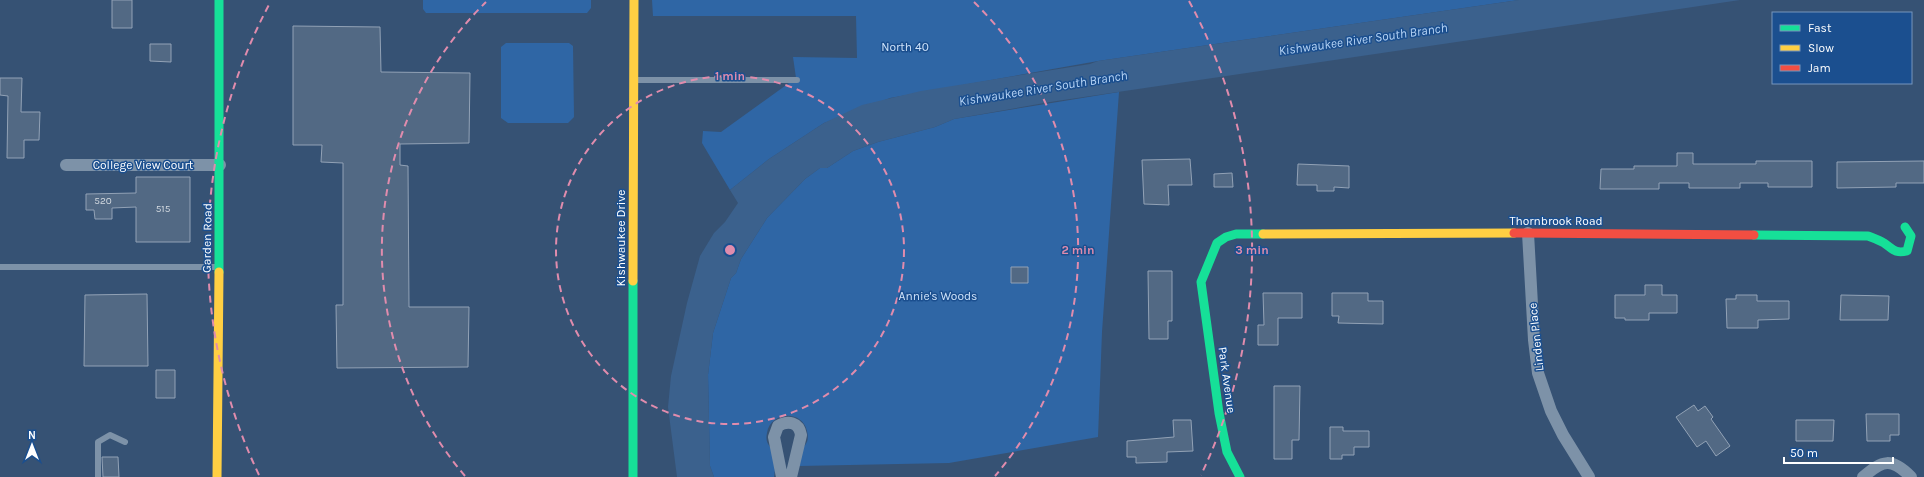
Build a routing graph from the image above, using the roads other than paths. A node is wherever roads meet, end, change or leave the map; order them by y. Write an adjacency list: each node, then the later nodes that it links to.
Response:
1 (219, 0): 6 (street, Garden Road)
2 (634, 0): 3 (street, Kishwaukee Drive)
3 (634, 80): 4 (lane); 15 (street, Kishwaukee Drive)
4 (797, 80)
5 (66, 165): 6 (street, College View Court)
6 (220, 165): 10 (street, Garden Road)
7 (1905, 227): 8 (street, Thornbrook Road)
8 (1528, 233): 11 (street, Thornbrook Road); 19 (street, Linden Place)
9 (0, 267): 10 (lane)
10 (219, 267): 14 (street, Garden Road)
11 (1201, 282): 18 (street, Park Avenue)
12 (125, 442): 13 (lane)
13 (98, 477)
14 (217, 477)
15 (632, 477)
16 (782, 477): 17 (street)
17 (791, 477)
18 (1240, 477)
19 (1589, 477)
20 (1863, 477): 21 (street)
21 (1911, 477)

